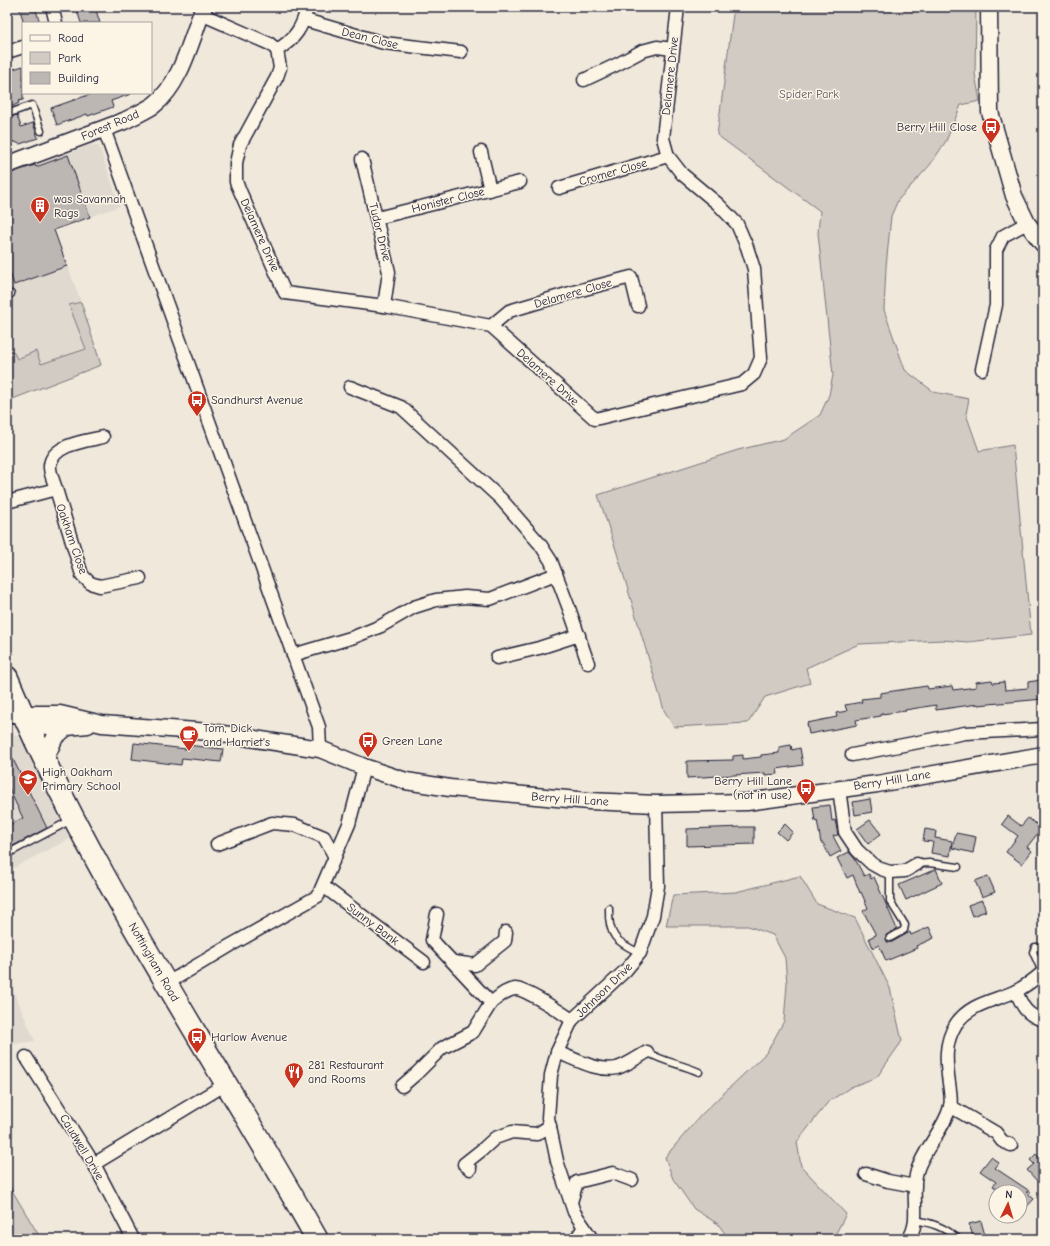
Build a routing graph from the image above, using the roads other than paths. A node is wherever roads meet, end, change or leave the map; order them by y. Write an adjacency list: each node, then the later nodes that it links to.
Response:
1 (52, 7): 7 (street)
2 (307, 7): 6 (street)
3 (678, 7): 9 (street, Delamere Drive)
4 (988, 7): 25 (street)
5 (202, 10): 10 (street); 15 (street, Forest Road)
6 (305, 20): 10 (street); 12 (street, Dean Close)
7 (56, 22)
8 (22, 47): 11 (street)
9 (673, 49): 13 (street); 18 (street, Delamere Drive)
10 (277, 50): 27 (street, Delamere Drive)
11 (7, 52)
12 (461, 52)
13 (584, 80)
14 (7, 114): 16 (lane)
15 (104, 129): 20 (street, Forest Road); 38 (street)
16 (41, 131)
17 (481, 152): 23 (street)
18 (668, 156): 22 (street, Cromer Close); 29 (street, Delamere Drive)
19 (362, 159): 24 (street, Tudor Drive)
20 (7, 165)
21 (520, 182): 23 (street, Honister Close)
22 (559, 188)
23 (490, 190): 24 (street, Honister Close)
24 (377, 218): 27 (street, Tudor Drive)
25 (1027, 224): 26 (street); 30 (street)
26 (1043, 244)
27 (384, 306): 29 (street, Delamere Drive)
28 (638, 306): 29 (street, Delamere Close)
29 (490, 326)
30 (996, 365)
31 (350, 387): 35 (street)
32 (103, 437): 33 (street, Oakham Close)
33 (56, 489): 34 (street, Oakham Close); 36 (street, Oakham Close)
34 (7, 502)
35 (556, 574): 37 (street); 38 (street)
36 (140, 578)
37 (579, 635): 39 (street); 40 (street)
38 (293, 656): 46 (street)
39 (496, 658)
40 (588, 663)
41 (7, 677): 42 (highway, Nottingham Road)
42 (16, 719): 43 (street, Berry Hill Lane); 44 (street, Berry Hill Lane); 49 (highway, Nottingham Road)
43 (102, 724): 44 (street, Berry Hill Lane); 46 (street, Berry Hill Lane)
44 (67, 727): 49 (street)
45 (1043, 729): 47 (street)
46 (320, 749): 50 (street, Berry Hill Lane)
47 (852, 755)
48 (1043, 756): 51 (street, Berry Hill Lane)
49 (46, 760): 53 (highway, Nottingham Road)
50 (364, 768): 52 (street, Berry Hill Lane); 56 (street)
51 (839, 789): 52 (street, Berry Hill Lane); 59 (street)
52 (656, 804): 66 (street, Johnson Drive)
53 (74, 818): 55 (lane); 70 (highway, Nottingham Road)
54 (217, 844): 56 (street)
55 (7, 854)
56 (335, 857): 60 (street)
57 (917, 864): 58 (lane); 59 (street)
58 (958, 867)
59 (890, 872): 64 (lane)
60 (322, 886): 67 (street, Sunny Bank); 70 (street)
61 (609, 908): 66 (lane)
62 (437, 914): 68 (street)
63 (506, 932): 68 (street)
64 (890, 938)
65 (1043, 947): 69 (lane)
66 (640, 953): 73 (street, Johnson Drive)
67 (424, 962)
68 (454, 962): 72 (street)
69 (1043, 972): 71 (street)
70 (166, 984): 79 (highway, Nottingham Road)
71 (1016, 991): 74 (street); 81 (street)
72 (491, 1003): 73 (street); 80 (street)
73 (572, 1020): 75 (street, Johnson Drive)
74 (1043, 1020)
75 (557, 1052): 76 (street); 82 (street, Johnson Drive)
76 (647, 1052): 78 (lane)
77 (26, 1057): 84 (street, Caudwell Drive)
78 (699, 1072)
79 (226, 1084): 84 (street); 94 (highway, Nottingham Road)
80 (402, 1086)
81 (950, 1106): 83 (street); 88 (street)
82 (550, 1126): 85 (street); 89 (street, Johnson Drive)
83 (1010, 1145)
84 (94, 1164): 93 (street, Caudwell Drive)
85 (470, 1169)
86 (866, 1174): 88 (street)
87 (632, 1180): 89 (street)
88 (915, 1186): 90 (street)
89 (571, 1202): 91 (street, Johnson Drive)
90 (915, 1220): 92 (lane); 97 (street)
91 (584, 1227): 95 (street); 96 (street, Johnson Drive)
92 (957, 1238)
93 (133, 1239)
94 (317, 1239)
95 (576, 1239)
96 (592, 1239)
97 (908, 1239)

